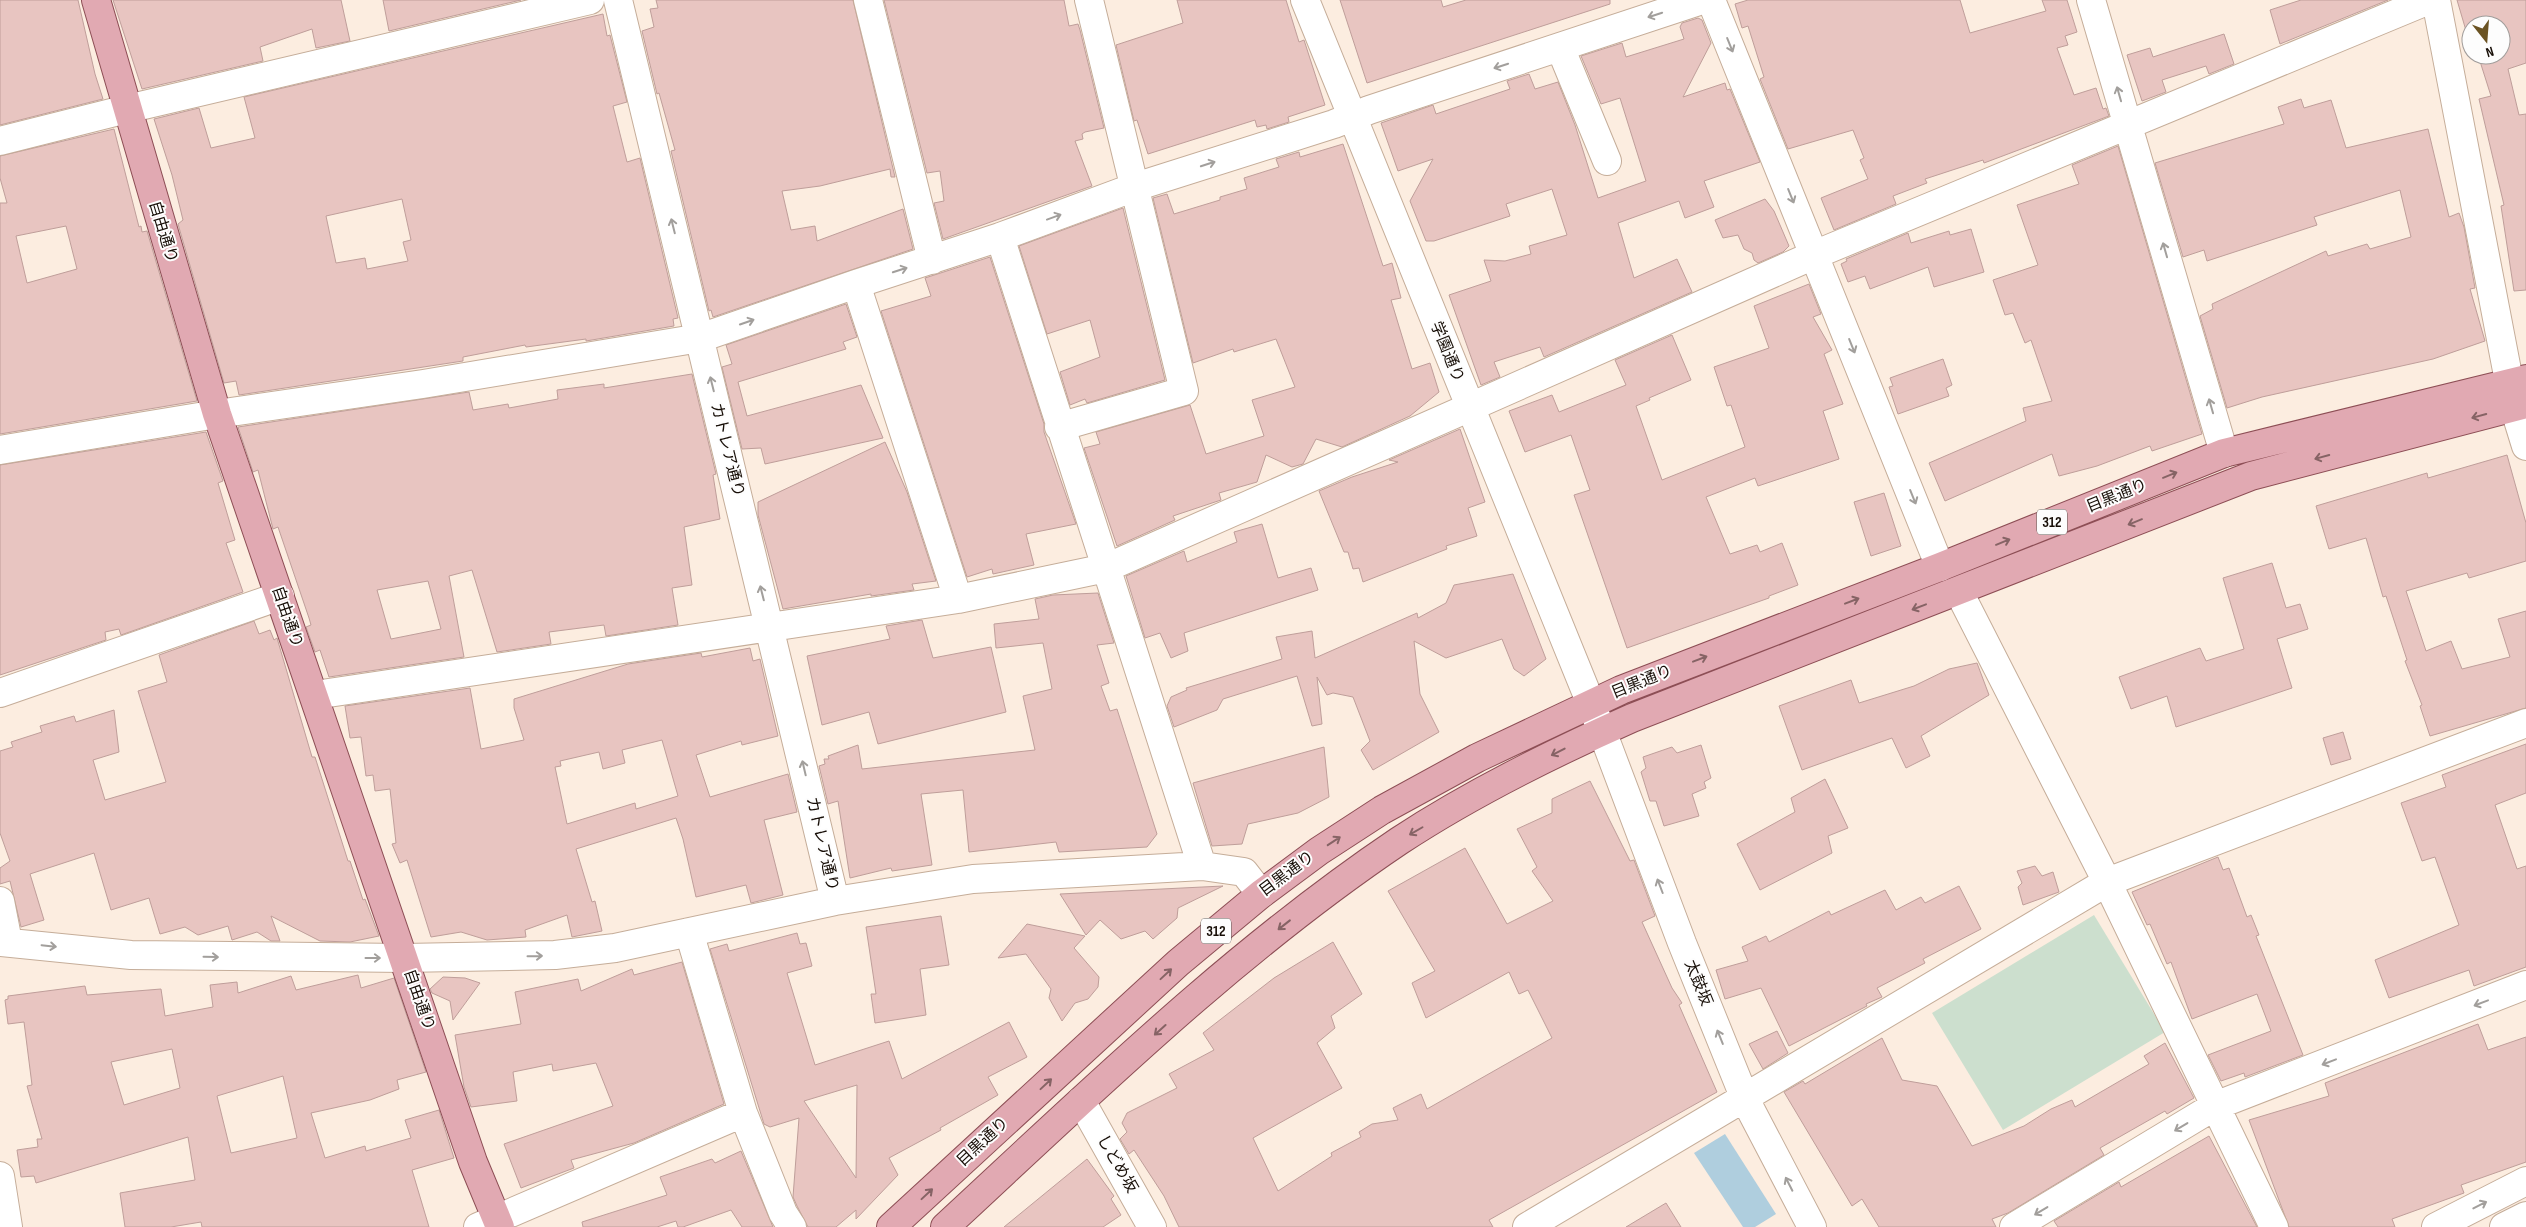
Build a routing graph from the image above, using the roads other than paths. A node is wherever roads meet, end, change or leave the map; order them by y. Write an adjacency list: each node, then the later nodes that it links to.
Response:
1 (96, 0): 13 (main road, 自由通り)
2 (590, 0): 13 (street)
3 (618, 0): 23 (street, カトレア通り, one-way to 3)
4 (868, 0): 21 (street)
5 (1089, 0): 18 (street)
6 (1305, 0): 14 (street, 学園通り)
7 (1702, 0): 12 (street, one-way to 12)
8 (1711, 0): 20 (street, one-way to 20)
9 (2092, 0): 15 (street, one-way to 9)
10 (2429, 0): 15 (street)
11 (2436, 0): 24 (street)
12 (1560, 47): 14 (street, one-way to 14); 17 (street)
13 (127, 109): 16 (street); 26 (main road, 自由通り)
14 (1352, 116): 18 (street, one-way to 14); 25 (street, 学園通り)
15 (2128, 123): 20 (street); 30 (street, one-way to 15)
16 (0, 142)
17 (1607, 161)
18 (1135, 187): 19 (street, one-way to 18); 27 (street)
19 (1000, 237): 21 (street); 27 (street)
20 (1814, 255): 25 (street); 31 (street, one-way to 31)
21 (932, 260): 22 (street, one-way to 21)
22 (856, 284): 23 (street, one-way to 22); 35 (street)
23 (700, 338): 26 (street); 36 (street, カトレア通り, one-way to 23)
24 (2519, 393): 28 (street); 30 (main road, 目黒通り / 312); 33 (main road, 目黒通り / 312, one-way to 33)
25 (1470, 408): 32 (street); 39 (street, 学園通り)
26 (217, 414): 29 (street); 34 (main road, 自由通り)
27 (1059, 427): 32 (street)
28 (2526, 446)
29 (0, 450)
30 (2224, 453): 31 (main road, 目黒通り / 312, one-way to 30)
31 (1940, 567): 39 (main road, 目黒通り / 312, one-way to 31)
32 (1106, 568): 35 (street); 42 (street)
33 (1959, 592): 41 (main road, 目黒通り / 312, one-way to 41); 43 (street)
34 (280, 596): 37 (street); 38 (main road, 自由通り)
35 (958, 599): 36 (street)
36 (770, 625): 38 (street); 46 (street, カトレア通り, one-way to 36)
37 (0, 693)
38 (315, 695): 49 (main road, 自由通り)
39 (1590, 703): 41 (street, 太鼓坂); 44 (main road, 目黒通り / 312, one-way to 39)
40 (2526, 723): 43 (street)
41 (1602, 731): 51 (street, 太鼓坂, one-way to 41); 52 (main road, 目黒通り / 312, one-way to 52)
42 (1202, 866): 44 (street); 46 (street)
43 (2108, 882): 51 (street); 53 (street)
44 (1260, 894): 61 (main road, 目黒通り / 312, one-way to 44)
45 (0, 901): 48 (street)
46 (835, 901): 47 (street)
47 (689, 932): 49 (street, one-way to 47); 54 (street)
48 (4, 942): 49 (street, one-way to 49)
49 (404, 958): 58 (main road, 自由通り)
50 (2526, 985): 53 (street, one-way to 53)
51 (1746, 1099): 64 (street); 65 (street, 太鼓坂, one-way to 51)
52 (1081, 1101): 62 (main road, 目黒通り / 312); 63 (street, しどめ坂)
53 (2215, 1106): 66 (street, one-way to 66); 67 (street)
54 (743, 1112): 58 (street); 60 (street)
55 (0, 1176): 59 (street)
56 (2526, 1181): 68 (street, one-way to 56)
57 (2526, 1216): 69 (street)
58 (492, 1225)
59 (8, 1227)
60 (792, 1227)
61 (891, 1227)
62 (945, 1227)
63 (1152, 1227)
64 (1527, 1227)
65 (1812, 1227)
66 (2014, 1227)
67 (2274, 1227)
68 (2436, 1227)
69 (2504, 1227)

